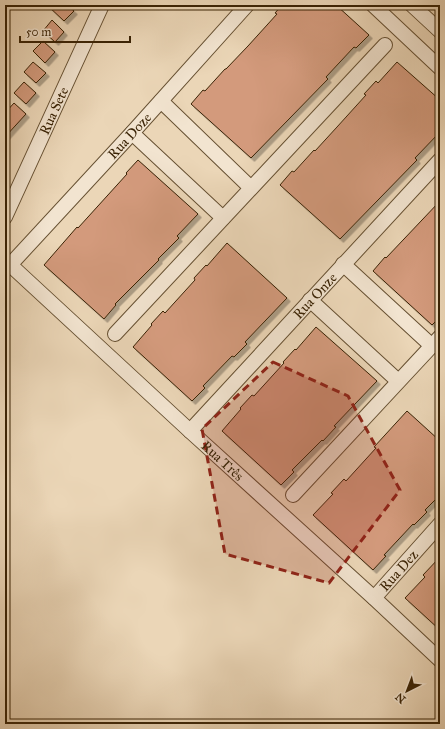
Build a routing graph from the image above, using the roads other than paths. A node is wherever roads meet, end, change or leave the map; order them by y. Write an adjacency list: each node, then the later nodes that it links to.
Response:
1 (102, 5): 12 (street, Rua Sete)
2 (248, 5): 8 (street, Rua Doze)
3 (373, 5): 7 (street)
4 (412, 5): 5 (street)
5 (440, 31)
6 (384, 45): 11 (street)
7 (440, 68)
8 (161, 101): 9 (street, Rua Doze); 11 (street)
9 (132, 133): 13 (street); 14 (street, Rua Doze)
10 (440, 160): 15 (street, Rua Onze)
11 (251, 188): 13 (street)
12 (5, 217)
13 (224, 218): 17 (street)
14 (7, 262): 20 (street, Rua Três)
15 (343, 264): 16 (street, Rua Onze); 18 (street)
16 (310, 300): 19 (street); 20 (street, Rua Onze)
17 (115, 334)
18 (436, 341): 19 (street)
19 (398, 382): 21 (street)
20 (190, 431): 23 (street, Rua Três)
21 (293, 495)
22 (440, 524): 23 (street, Rua Dez)
23 (374, 598): 24 (street, Rua Três)
24 (440, 660)

